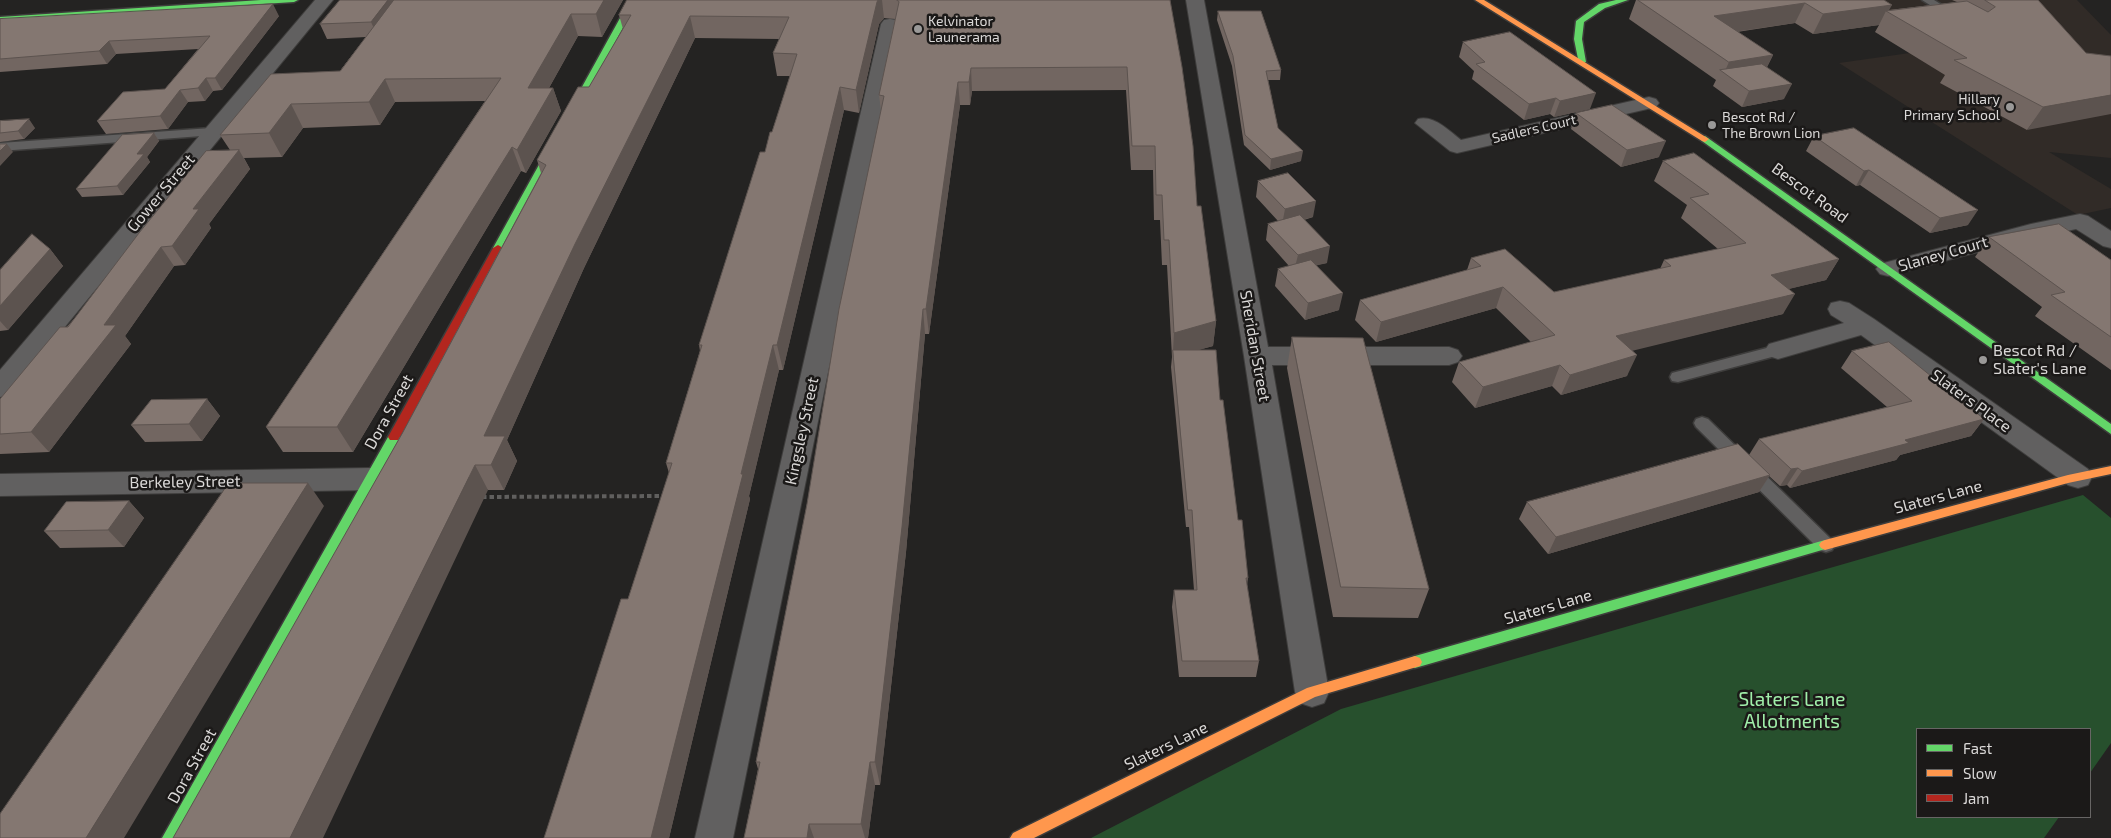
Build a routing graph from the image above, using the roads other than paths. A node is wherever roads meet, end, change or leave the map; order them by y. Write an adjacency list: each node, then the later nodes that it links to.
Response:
1 (294, 0): 8 (main road)
2 (324, 0): 14 (street, Gower Street)
3 (634, 0): 29 (main road, Dora Street)
4 (1195, 0): 21 (street, Sheridan Street)
5 (1479, 0): 11 (main road, Bescot Road)
6 (1624, 0): 11 (main road)
7 (1927, 0): 9 (lane)
8 (0, 19)
9 (1964, 21)
10 (890, 24): 34 (street, Kingsley Street)
11 (1582, 62): 12 (main road, Bescot Road)
12 (1649, 103): 13 (street, Sadlers Court); 17 (main road, Bescot Road)
13 (1425, 123)
14 (211, 132): 15 (lane); 24 (street, Gower Street)
15 (0, 147)
16 (2111, 241): 17 (street, Slaney Court)
17 (1888, 269): 26 (main road, Bescot Road)
18 (1840, 309): 19 (street, Slaters Place)
19 (1865, 325): 20 (street); 28 (street, Slaters Place)
20 (1778, 350): 23 (lane)
21 (1257, 356): 22 (street); 32 (street, Sheridan Street)
22 (1449, 356)
23 (1678, 377)
24 (0, 388)
25 (1702, 423): 31 (lane)
26 (2111, 430)
27 (2111, 470): 28 (main road, Slaters Lane)
28 (2078, 476): 31 (main road, Slaters Lane)
29 (370, 479): 30 (street, Berkeley Street); 33 (main road, Dora Street)
30 (0, 485)
31 (1826, 545): 32 (main road, Slaters Lane)
32 (1312, 692): 35 (main road, Slaters Lane)
33 (170, 838)
34 (714, 838)
35 (1018, 838)

